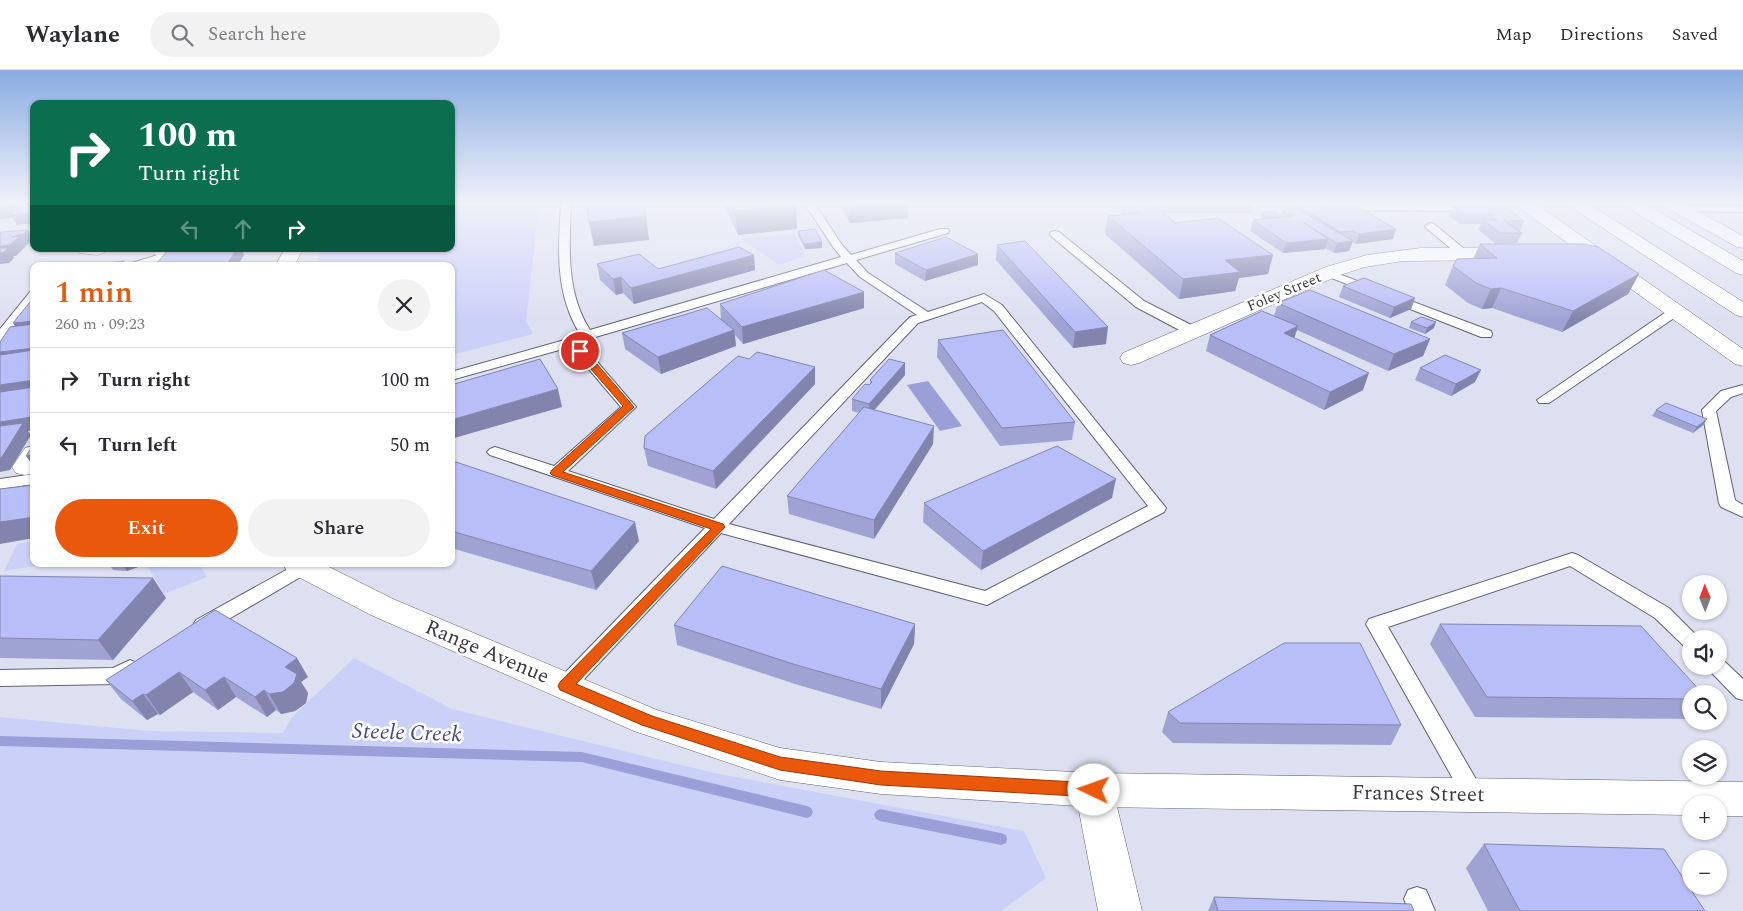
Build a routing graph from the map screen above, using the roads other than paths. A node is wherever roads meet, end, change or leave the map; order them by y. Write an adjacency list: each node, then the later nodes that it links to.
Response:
1 (565, 243): 25 (lane)
2 (836, 243): 15 (lane)
3 (901, 243): 15 (lane)
4 (1066, 243): 23 (lane)
5 (1451, 243): 11 (lane)
6 (1580, 243): 14 (main road)
7 (1639, 243): 21 (main road)
8 (1700, 243): 17 (main road)
9 (164, 252): 10 (lane); 16 (lane)
10 (196, 253)
11 (1464, 254): 12 (main road, Foley Street); 18 (main road, Foley Street)
12 (1534, 254)
13 (1564, 254): 14 (main road)
14 (1595, 254): 20 (main road)
15 (849, 258): 22 (lane); 25 (lane)
16 (143, 262)
17 (1743, 269)
18 (1328, 273): 23 (main road, Foley Street); 24 (lane)
19 (30, 300): 26 (lane)
20 (1676, 311): 29 (main road); 32 (lane)
21 (1743, 311)
22 (928, 317): 38 (lane); 38 (lane)
23 (1192, 331): 28 (main road, Foley Street)
24 (1486, 334)
25 (587, 335): 27 (lane)
26 (0, 337)
27 (573, 342): 30 (lane); 35 (lane)
28 (1131, 358)
29 (1743, 359)
30 (455, 375)
31 (1743, 389): 37 (lane)
32 (1544, 400)
33 (495, 452): 35 (lane)
34 (30, 468): 36 (lane)
35 (556, 473): 38 (lane)
36 (0, 484)
37 (1743, 512)
38 (719, 527): 46 (lane)
39 (299, 567): 42 (lane)
40 (303, 567): 46 (main road, Range Avenue)
41 (1682, 632): 49 (lane)
42 (185, 636)
43 (146, 658): 45 (lane)
44 (1726, 675): 47 (lane)
45 (0, 678)
46 (565, 686): 48 (main road, Range Avenue)
47 (1743, 692)
48 (1094, 790): 49 (main road, Frances Street); 51 (main road)
49 (1474, 795): 50 (main road, Frances Street)
50 (1743, 799)
51 (1120, 911)

